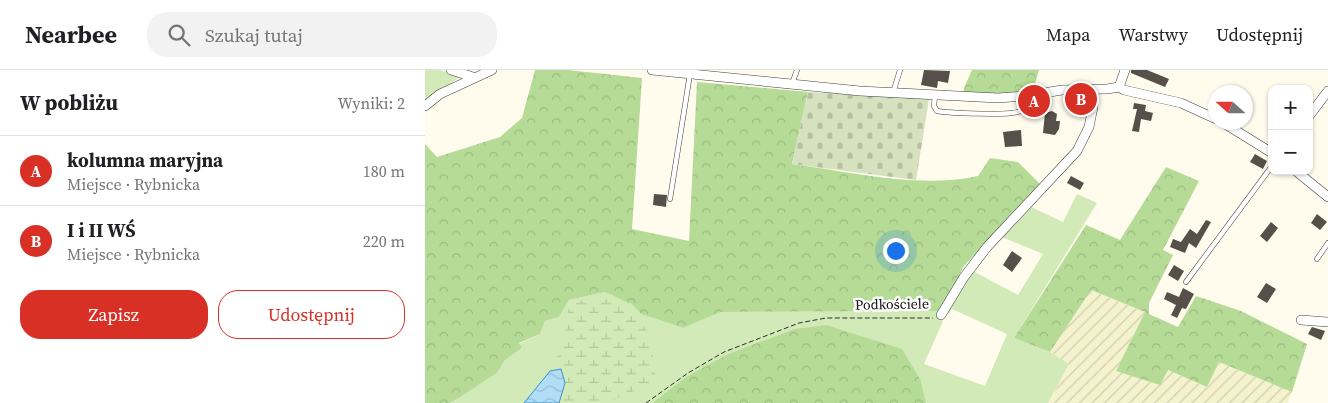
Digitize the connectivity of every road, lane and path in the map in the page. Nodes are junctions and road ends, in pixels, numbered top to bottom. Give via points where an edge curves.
1 (451, 70) edge
2 (492, 70) edge
3 (652, 70) edge
4 (797, 70) edge
5 (900, 70) edge
6 (1125, 70) edge
7 (690, 74) junction
8 (473, 77) junction
9 (792, 84) junction
10 (1119, 87) junction
11 (1091, 90) junction
12 (893, 92) junction
13 (1328, 92) edge
14 (935, 95) junction
15 (1025, 96) junction
16 (425, 106) edge
17 (1313, 111) edge
18 (1208, 116) edge
19 (1235, 130) edge
20 (1268, 151) edge
21 (1268, 171) edge
22 (1301, 175) edge
23 (1328, 197) edge
24 (670, 199) dead end
25 (1328, 243) edge
26 (1317, 259) dead end
27 (1186, 282) dead end
28 (941, 315) joint
29 (1301, 320) dead end
30 (1328, 322) edge
31 (646, 403) edge

1 - 8 street
2 - 8 street
3 - 7 street
4 - 9 lane
5 - 12 lane
6 - 10 street
7 - 9 street
7 - 24 lane
8 - 16 street via 440,94
9 - 12 street
10 - 11 street
10 - 18 street via 1181,104
11 - 15 street via 1041,92
11 - 28 street, Podkościele via 1091,118 1079,147 987,247
12 - 14 street
13 - 17 street
14 - 15 street
14 - 15 lane via 937,110 1005,113 1019,112
19 - 20 street
21 - 27 lane
22 - 23 street
25 - 26 lane
28 - 31 path, Podkościele via 921,320 826,318 799,323 724,352
29 - 30 street

